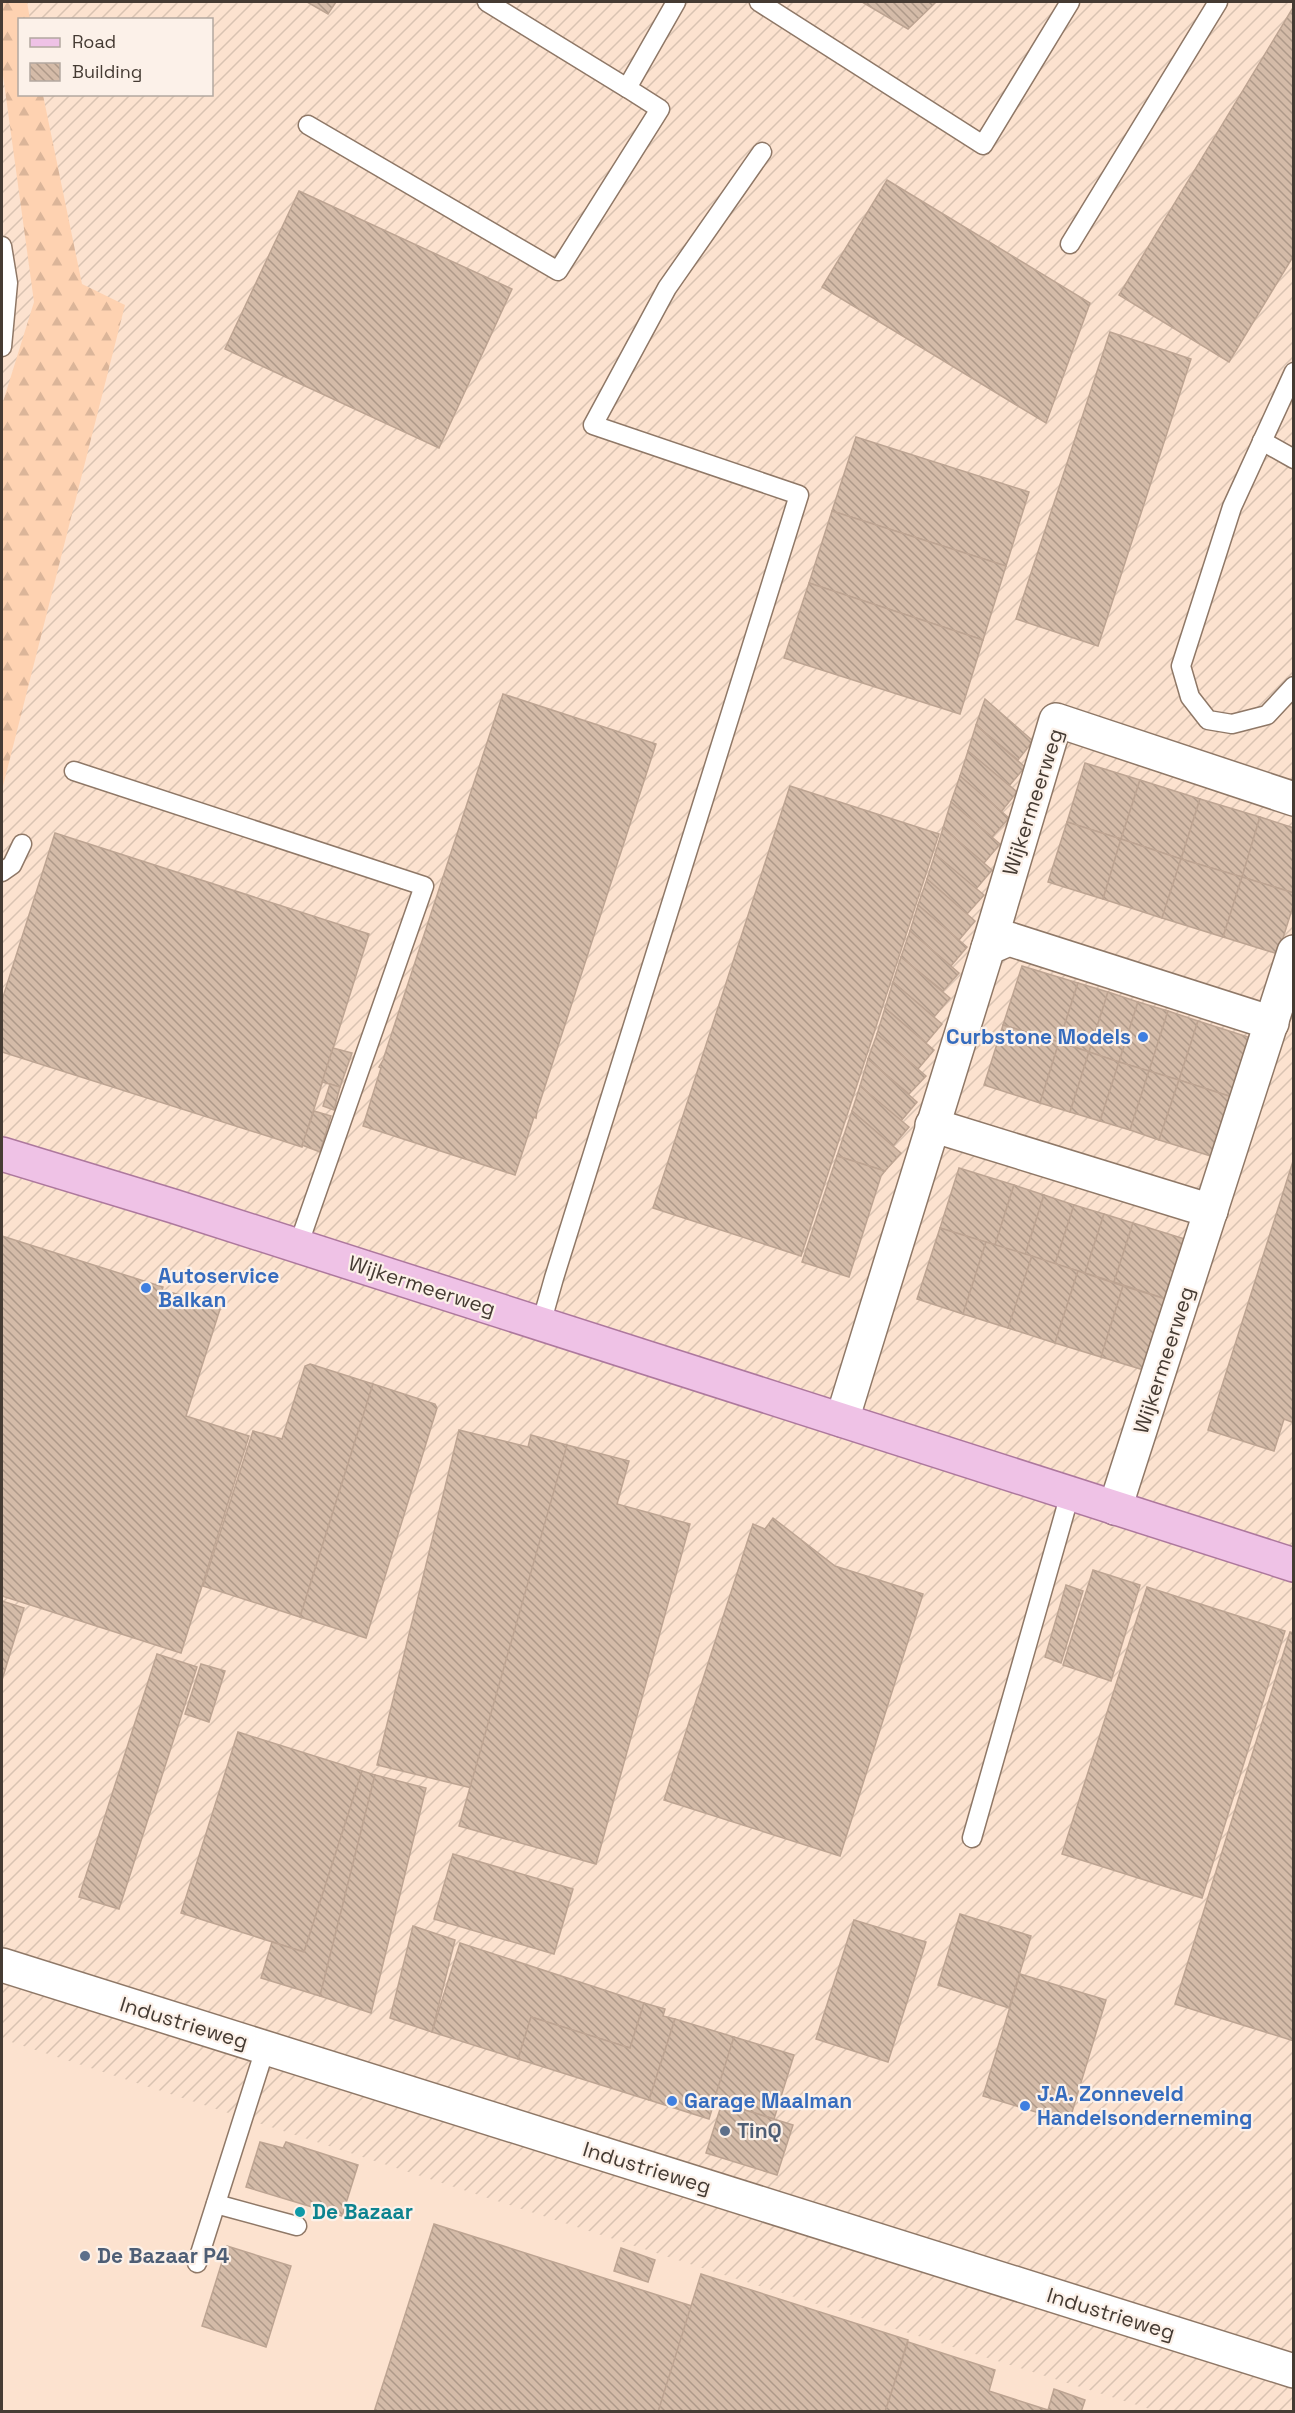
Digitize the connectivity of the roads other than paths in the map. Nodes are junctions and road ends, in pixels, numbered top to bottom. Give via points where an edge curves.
1 (487, 2) edge
2 (676, 2) edge
3 (759, 2) edge
4 (1070, 2) edge
5 (1218, 2) edge
6 (627, 88) junction
7 (308, 125) dead end
8 (762, 152) dead end
9 (1070, 244) dead end
10 (2, 246) edge
11 (2, 347) edge
12 (1293, 372) edge
13 (1262, 441) junction
14 (1293, 459) edge
15 (1293, 686) edge
16 (74, 771) dead end
17 (1293, 800) edge
18 (22, 844) dead end
19 (2, 872) edge
20 (988, 948) junction
21 (1293, 952) edge
22 (1272, 1023) junction
23 (932, 1125) junction
24 (2, 1154) edge
25 (1211, 1210) junction
26 (298, 1246) junction
27 (541, 1324) junction
28 (842, 1420) junction
29 (1070, 1494) junction
30 (1115, 1508) junction
31 (1293, 1565) edge
32 (972, 1838) dead end
33 (2, 1965) edge
34 (265, 2049) junction
35 (216, 2204) junction
36 (297, 2226) dead end
37 (197, 2263) dead end
38 (1293, 2371) edge

1 - 6 lane
2 - 6 lane
3 - 4 lane via 983,145
5 - 9 lane
6 - 7 lane via 660,109 558,271
8 - 27 lane via 667,288 593,424 799,495
10 - 11 lane via 8,283
12 - 13 lane
13 - 14 lane
13 - 15 lane via 1232,507 1180,666 1190,697 1208,720 1232,724 1267,715
16 - 26 lane via 424,886
17 - 20 street, Wijkermeerweg via 1056,720
18 - 19 lane via 12,865
20 - 22 street via 1009,939
20 - 23 street, Wijkermeerweg
21 - 22 street, Wijkermeerweg
22 - 25 street, Wijkermeerweg
23 - 25 street
23 - 28 street, Wijkermeerweg
24 - 26 main road, Wijkermeerweg
25 - 30 street, Wijkermeerweg
26 - 27 main road, Wijkermeerweg
27 - 28 main road, Wijkermeerweg
28 - 29 main road, Wijkermeerweg
29 - 30 main road, Wijkermeerweg
29 - 32 lane
30 - 31 main road, Wijkermeerweg
33 - 34 street, Industrieweg
34 - 35 lane
34 - 38 street, Industrieweg
35 - 36 lane
35 - 37 lane

